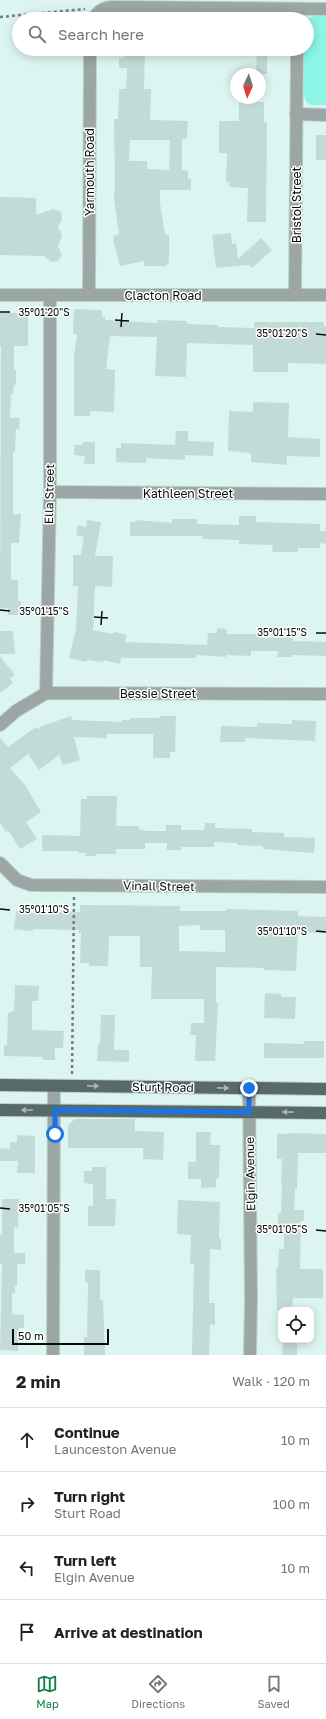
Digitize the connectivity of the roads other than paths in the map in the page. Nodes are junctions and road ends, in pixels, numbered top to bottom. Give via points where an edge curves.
1 (326, 9) edge
2 (99, 12) edge
3 (242, 12) edge
4 (309, 12) edge
5 (90, 56) edge
6 (296, 56) edge
7 (296, 114) junction
8 (326, 115) edge
9 (0, 295) edge
10 (50, 295) junction
11 (89, 295) junction
12 (295, 295) junction
13 (326, 295) edge
14 (50, 492) junction
15 (326, 494) edge
16 (46, 693) junction
17 (326, 694) edge
18 (0, 725) edge
19 (0, 863) edge
20 (326, 888) edge
21 (0, 1085) edge
22 (54, 1086) junction
23 (249, 1088) junction
24 (326, 1089) edge
25 (0, 1110) edge
26 (55, 1110) junction
27 (249, 1112) junction
28 (326, 1112) edge
29 (53, 1355) edge
30 (250, 1355) edge

1 - 4 street
2 - 3 street via 106,7
5 - 11 street, Yarmouth Road
6 - 7 street, Bristol Street
7 - 8 street
7 - 12 street, Bristol Street
9 - 10 street, Clacton Road
10 - 11 street, Clacton Road
10 - 14 street, Ella Street
11 - 12 street, Clacton Road
12 - 13 street, Clacton Road
14 - 15 street, Kathleen Street
14 - 16 street, Ella Street
16 - 17 street, Bessie Street
16 - 18 street
19 - 20 street, Vinall Street via 17,880 31,885
21 - 22 main road, Sturt Road
22 -> 23 main road, Sturt Road
22 - 26 street
23 - 24 main road, Sturt Road
23 - 27 street, Elgin Avenue
26 -> 25 main road, Sturt Road
26 - 27 main road, Sturt Road
26 - 29 street
28 -> 27 main road, Sturt Road
27 - 30 street, Elgin Avenue

